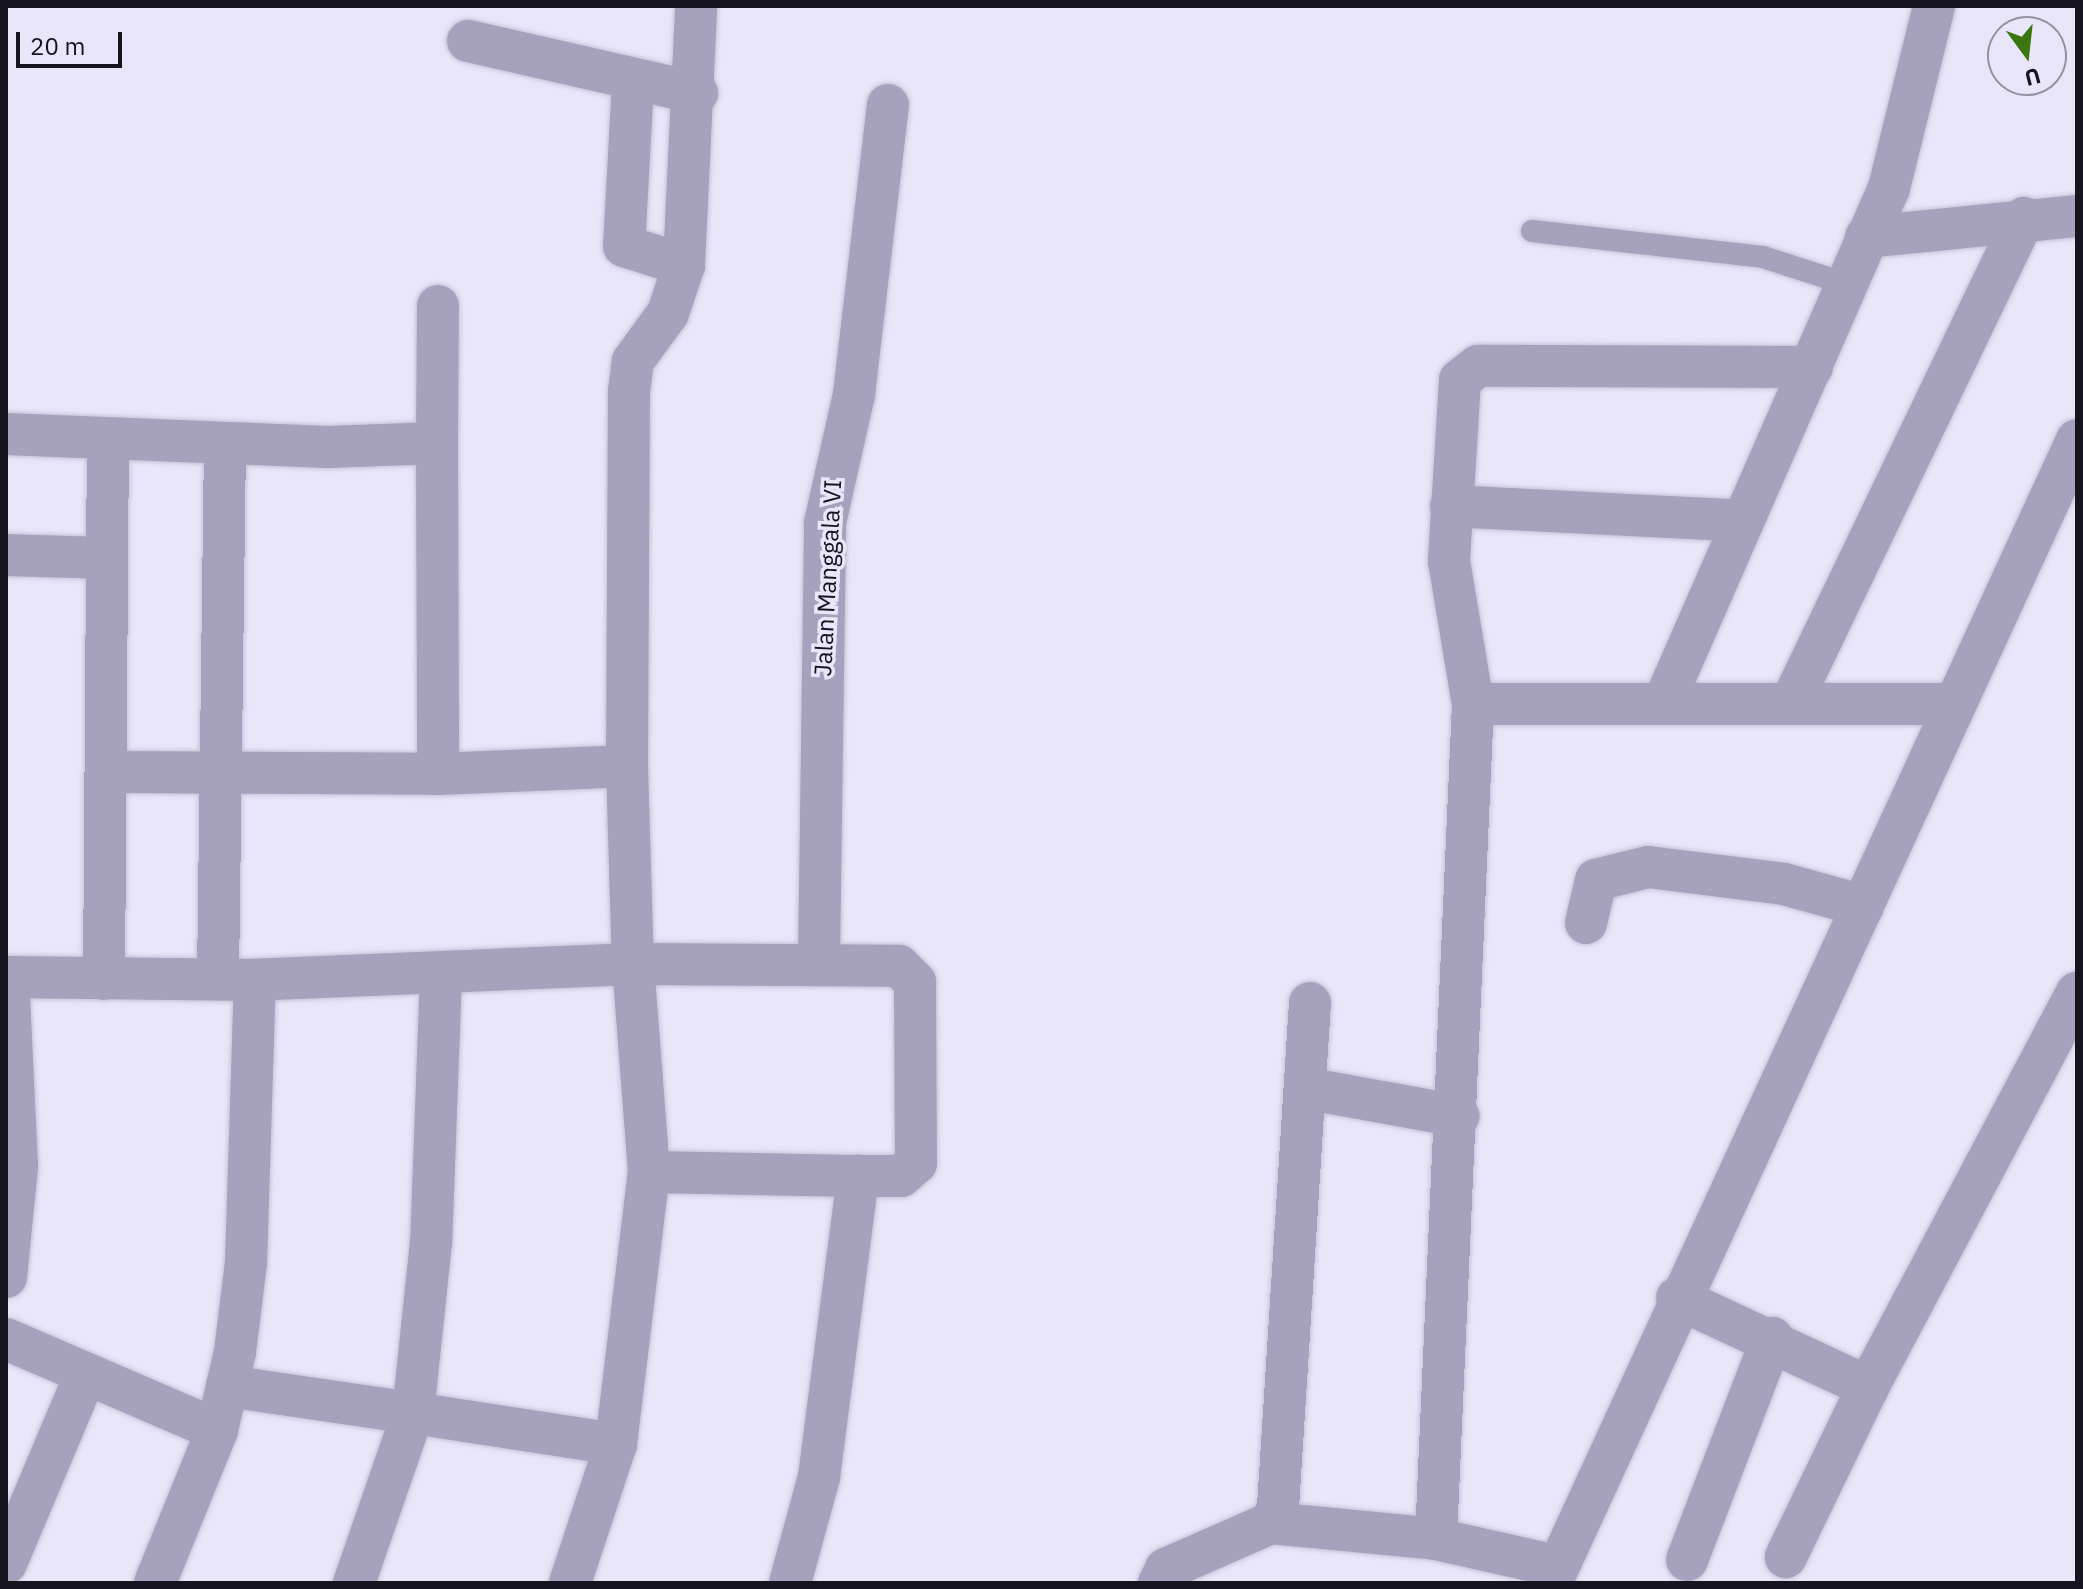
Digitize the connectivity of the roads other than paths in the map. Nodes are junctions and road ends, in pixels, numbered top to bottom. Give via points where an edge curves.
1 (696, 6) edge
2 (1934, 6) edge
3 (468, 41) dead end
4 (633, 82) junction
5 (697, 93) junction
6 (888, 105) dead end
7 (2075, 208) edge
8 (2024, 218) junction
9 (1532, 231) dead end
10 (1866, 237) junction
11 (684, 265) junction
12 (1849, 285) junction
13 (438, 306) dead end
14 (1812, 367) junction
15 (6, 434) edge
16 (108, 439) junction
17 (2077, 440) edge
18 (437, 443) junction
19 (225, 444) junction
20 (1451, 506) junction
21 (1743, 521) junction
22 (6, 555) edge
23 (107, 558) junction
24 (1792, 701) junction
25 (1664, 702) junction
26 (1473, 704) junction
27 (1952, 704) junction
28 (627, 766) junction
29 (106, 772) junction
30 (438, 774) junction
31 (222, 775) junction
32 (1863, 906) junction
33 (1586, 923) dead end
34 (819, 960) junction
35 (633, 964) junction
36 (441, 974) junction
37 (7, 977) edge
38 (104, 979) junction
39 (237, 979) junction
40 (2077, 993) edge
41 (1310, 1003) dead end
42 (1310, 1089) junction
43 (1459, 1116) junction
44 (649, 1172) junction
45 (858, 1176) junction
46 (6, 1277) edge
47 (1677, 1298) junction
48 (1772, 1338) junction
49 (6, 1339) edge
50 (85, 1376) junction
51 (227, 1386) junction
52 (1868, 1387) junction
53 (413, 1413) junction
54 (217, 1430) junction
55 (616, 1444) junction
56 (1271, 1523) junction
57 (1436, 1539) junction
58 (1786, 1557) dead end
59 (1687, 1560) dead end
60 (6, 1563) edge
61 (1554, 1574) edge
62 (155, 1583) edge
63 (354, 1583) edge
64 (570, 1583) edge
65 (790, 1583) edge
66 (1159, 1583) edge

1 - 5 street
2 - 10 street via 1898,160
3 - 4 street
4 - 5 street
4 - 11 street via 624,246
5 - 11 street
6 - 34 street, Jalan Manggala VI via 854,394 825,523
7 - 8 street
8 - 10 street
8 - 24 street
9 - 12 lane via 1763,257
10 - 12 street
11 - 28 street via 668,313 633,361 629,392
12 - 14 street
13 - 18 street
14 - 20 street via 1478,366 1460,380
14 - 21 street
15 - 16 street
16 - 19 street
16 - 23 street
17 - 27 street
18 - 19 street
18 - 30 street
19 - 31 street
20 - 21 street
20 - 26 street via 1452,605
21 - 25 street
22 - 23 street
23 - 29 street
24 - 25 street
24 - 27 street
25 - 26 street
26 - 43 street
27 - 32 street
28 - 30 street
28 - 35 street
29 - 31 street
29 - 38 street
30 - 31 street
31 - 39 street
32 - 33 street via 1784,884 1648,867 1596,880
32 - 47 street
34 - 35 street
34 - 45 street via 899,966 915,982 916,1163 901,1176
35 - 36 street
35 - 44 street
36 - 39 street
36 - 53 street via 431,1242
37 - 38 street
37 - 46 street via 17,1166
38 - 39 street
39 - 51 street via 246,1263
40 - 52 street
41 - 42 street
42 - 43 street
42 - 56 street via 1282,1470
43 - 57 street
44 - 45 street
44 - 55 street
45 - 65 street via 819,1477
47 - 48 street
47 - 61 street
48 - 52 street
48 - 59 street
49 - 50 street
50 - 54 street
50 - 60 street
51 - 53 street
51 - 54 street
52 - 58 street
53 - 55 street
53 - 63 street
54 - 62 street
55 - 64 street
56 - 57 street
56 - 66 street via 1166,1569
57 - 61 street

